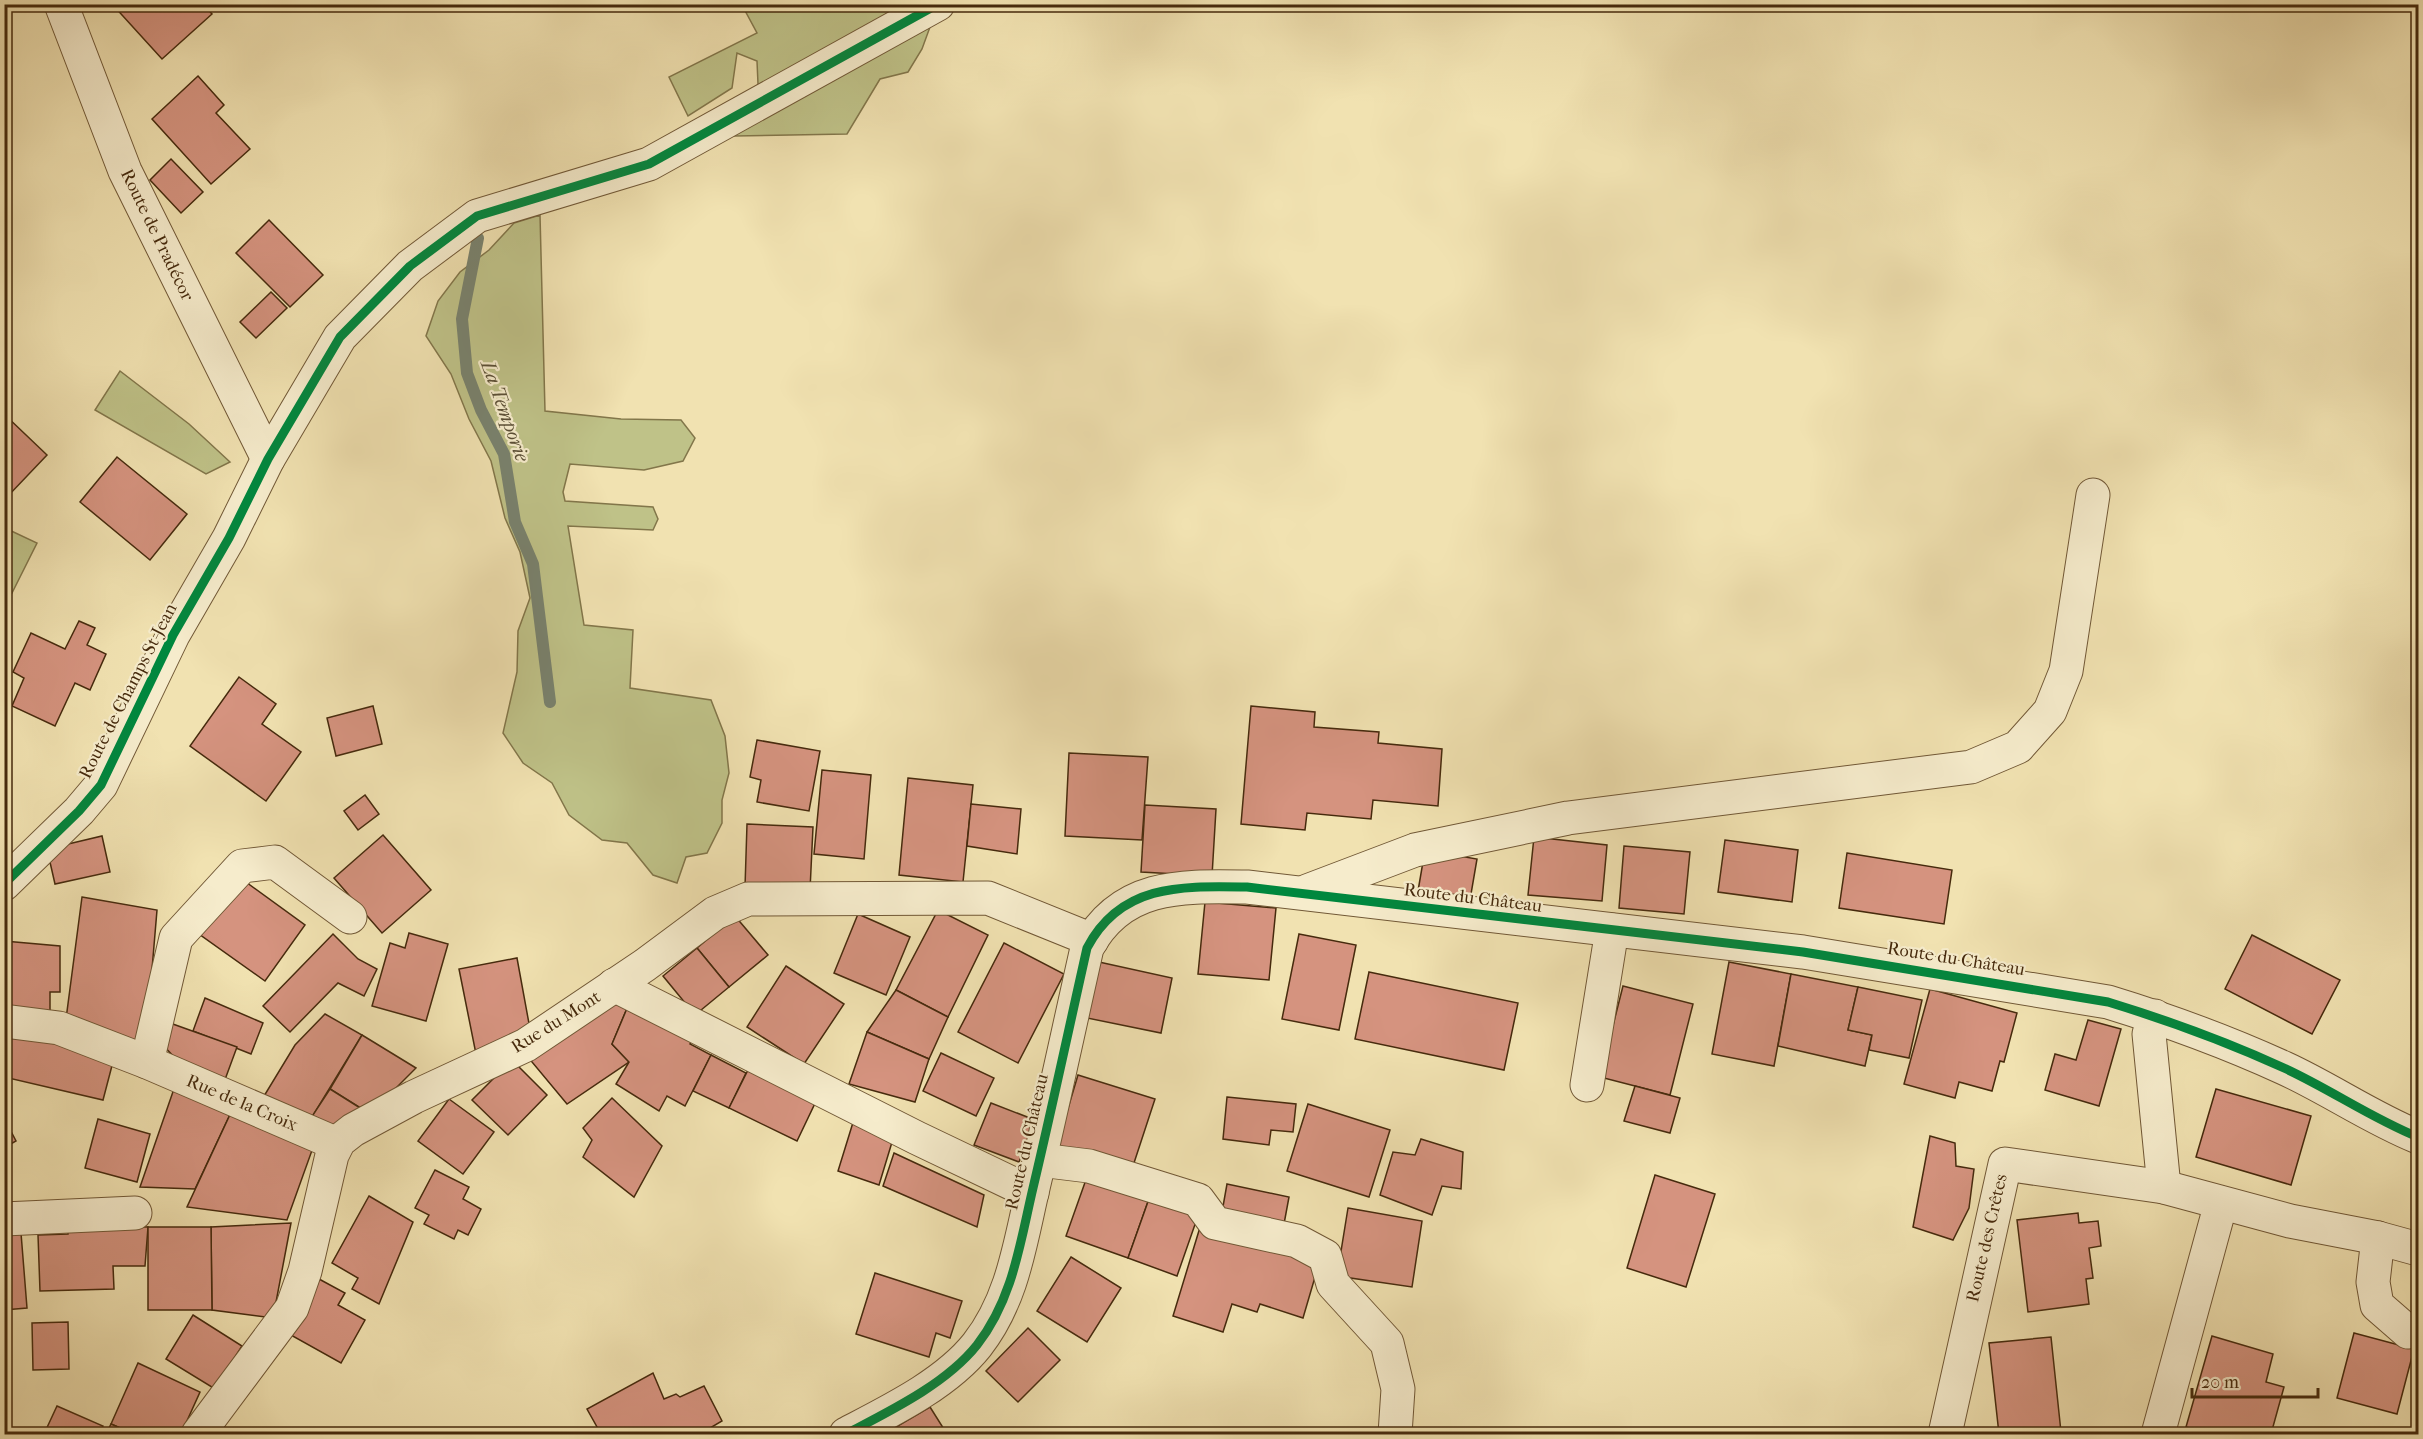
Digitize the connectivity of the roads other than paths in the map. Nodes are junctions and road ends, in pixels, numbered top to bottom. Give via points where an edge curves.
1 (61, 4) edge
2 (938, 4) edge
3 (268, 459) junction
4 (2093, 495) dead end
5 (4, 884) edge
6 (1303, 893) junction
7 (350, 917) dead end
8 (1612, 930) junction
9 (1092, 940) junction
10 (614, 985) junction
11 (2155, 1016) junction
12 (4, 1021) edge
13 (147, 1062) junction
14 (1587, 1085) dead end
15 (2418, 1137) edge
16 (337, 1144) junction
17 (1040, 1160) junction
18 (2164, 1187) junction
19 (1032, 1193) junction
20 (2221, 1203) junction
21 (135, 1213) dead end
22 (4, 1219) edge
23 (2378, 1238) junction
24 (2418, 1250) edge
25 (2408, 1332) dead end
26 (198, 1434) edge
27 (846, 1434) edge
28 (1395, 1434) edge
29 (1945, 1434) edge
30 (2158, 1434) edge

1 - 3 street, Route de Pradécor via 125,171
2 - 3 street, Route de Champs St-Jean via 649,164 477,216 410,266 340,338
3 - 5 street, Route de Champs St-Jean via 174,635 101,785 80,811
4 - 6 street via 2066,671 2050,711 2018,747 1971,767 1568,818 1415,850
6 - 8 street, Route du Château
6 - 9 street, Route du Château via 1201,886 1159,891 1112,915
7 - 13 street via 275,862 242,866 176,938
8 - 11 street, Route du Château via 1803,952 2019,986 2108,1002
8 - 14 street
9 - 10 street, Rue du Mont via 988,898 748,899 715,914
9 - 17 street, Route du Château
10 - 16 street, Rue du Mont via 526,1045 414,1097 353,1130
10 - 19 street
11 - 15 street, Route du Château via 2285,1068 2383,1123
11 - 18 street via 2149,1034
12 - 13 street, Rue de la Croix via 59,1028
13 - 16 street, Rue de la Croix
16 - 26 street via 292,1308
17 - 19 street, Route du Château
17 - 28 street via 1089,1166 1198,1200 1215,1222 1297,1241 1325,1256 1333,1284 1387,1344 1398,1389
18 - 20 street, Route des Crêtes
18 - 29 street, Route des Crêtes via 2005,1164
19 - 27 street, Route du Château via 1004,1300 977,1345 928,1386
20 - 23 street, Route des Crêtes
20 - 30 street
21 - 22 street
23 - 24 street, Route des Crêtes
23 - 25 street via 2373,1282 2377,1305

